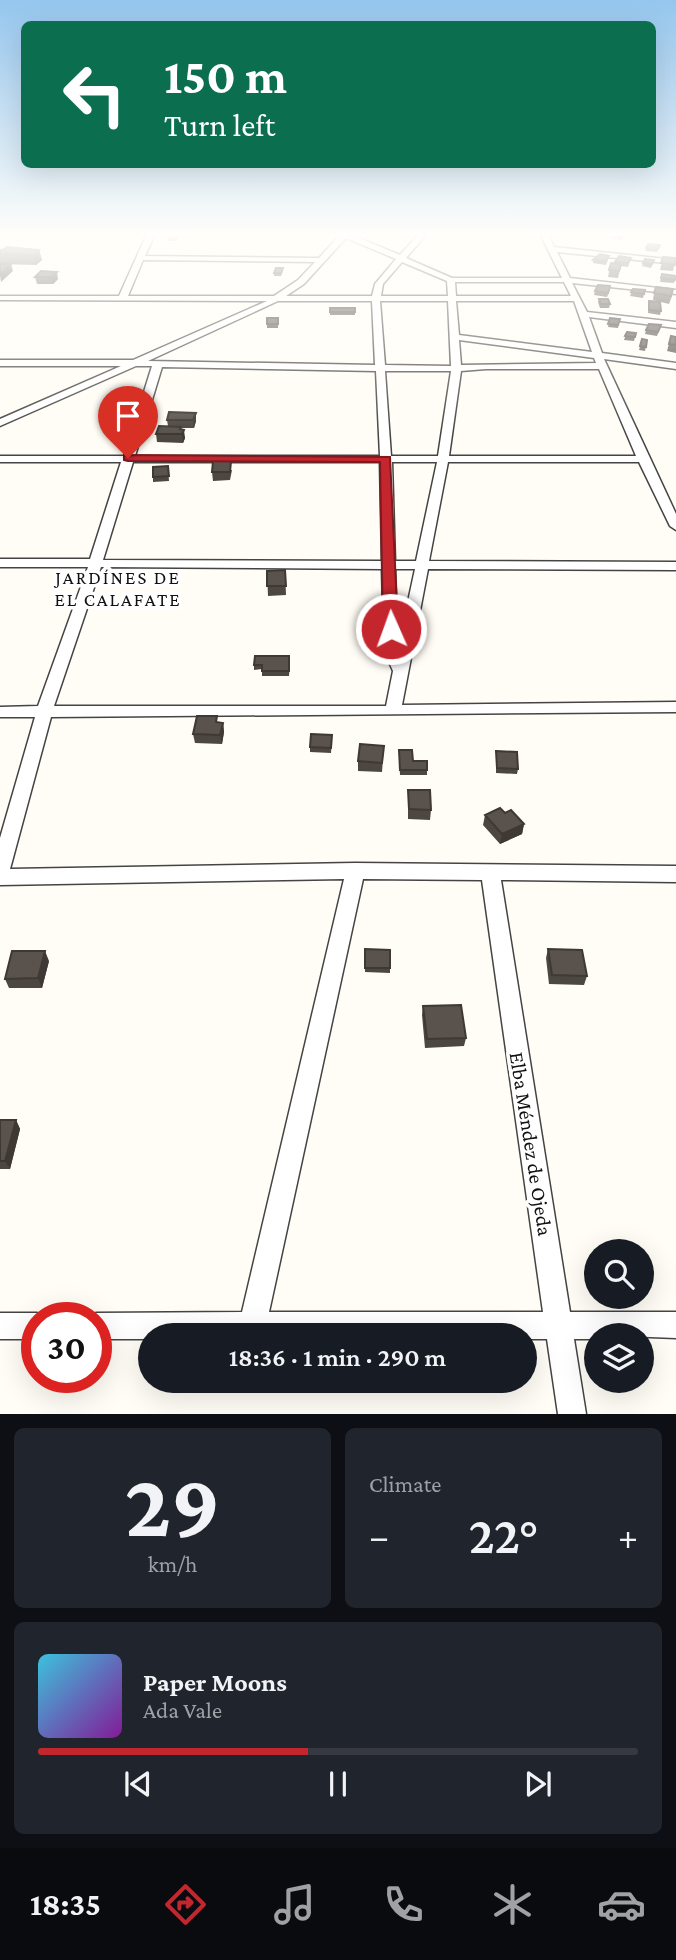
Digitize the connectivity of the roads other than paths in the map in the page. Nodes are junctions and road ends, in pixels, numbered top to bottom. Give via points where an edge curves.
1 (270, 302) edge
2 (376, 302) edge
3 (454, 302) edge
4 (578, 302) edge
5 (584, 314) junction
6 (676, 325) edge
7 (456, 337) junction
8 (600, 361) junction
9 (0, 363) edge
10 (135, 363) junction
11 (158, 364) junction
12 (676, 366) edge
13 (381, 367) junction
14 (456, 369) junction
15 (0, 423) edge
16 (0, 458) edge
17 (128, 458) junction
18 (386, 459) junction
19 (443, 459) junction
20 (643, 459) junction
21 (676, 526) edge
22 (0, 563) edge
23 (94, 563) junction
24 (389, 564) junction
25 (421, 564) junction
26 (676, 566) edge
27 (400, 669) junction
28 (676, 707) edge
29 (393, 711) junction
30 (0, 712) edge
31 (44, 712) junction
32 (0, 871) edge
33 (355, 871) junction
34 (491, 874) junction
35 (676, 874) edge
36 (0, 877) edge
37 (253, 1323) edge
38 (676, 1325) edge
39 (0, 1326) edge
40 (21, 1326) edge
41 (112, 1326) edge
42 (537, 1326) edge
43 (559, 1326) junction
44 (138, 1327) edge
45 (572, 1414) edge

1 - 10 street
2 - 13 street
3 - 7 street
4 - 5 street
5 - 6 street
5 - 8 street
7 - 8 street
7 - 14 street
8 - 12 street
8 - 14 street
8 - 20 street
9 - 10 street
10 - 11 street
10 - 15 street
11 - 13 street
11 - 17 street
13 - 14 street
13 - 18 street
14 - 19 street
16 - 17 street
17 - 18 street
17 - 23 street
18 - 19 street
18 - 24 street
19 - 20 street
19 - 25 street
20 - 21 street
22 - 23 street
23 - 24 street
23 - 31 street
24 - 25 street
24 - 27 street via 391,651
25 - 26 street
25 - 27 street
27 - 29 street
28 - 29 street
29 - 31 street
30 - 31 street
31 - 32 street
33 - 34 street
33 - 36 street
33 - 37 street
34 - 35 street
34 - 43 street, Elba Méndez de Ojeda
38 - 43 street
39 - 40 street
41 - 44 street
42 - 43 street
43 - 45 street, Elba Méndez de Ojeda

